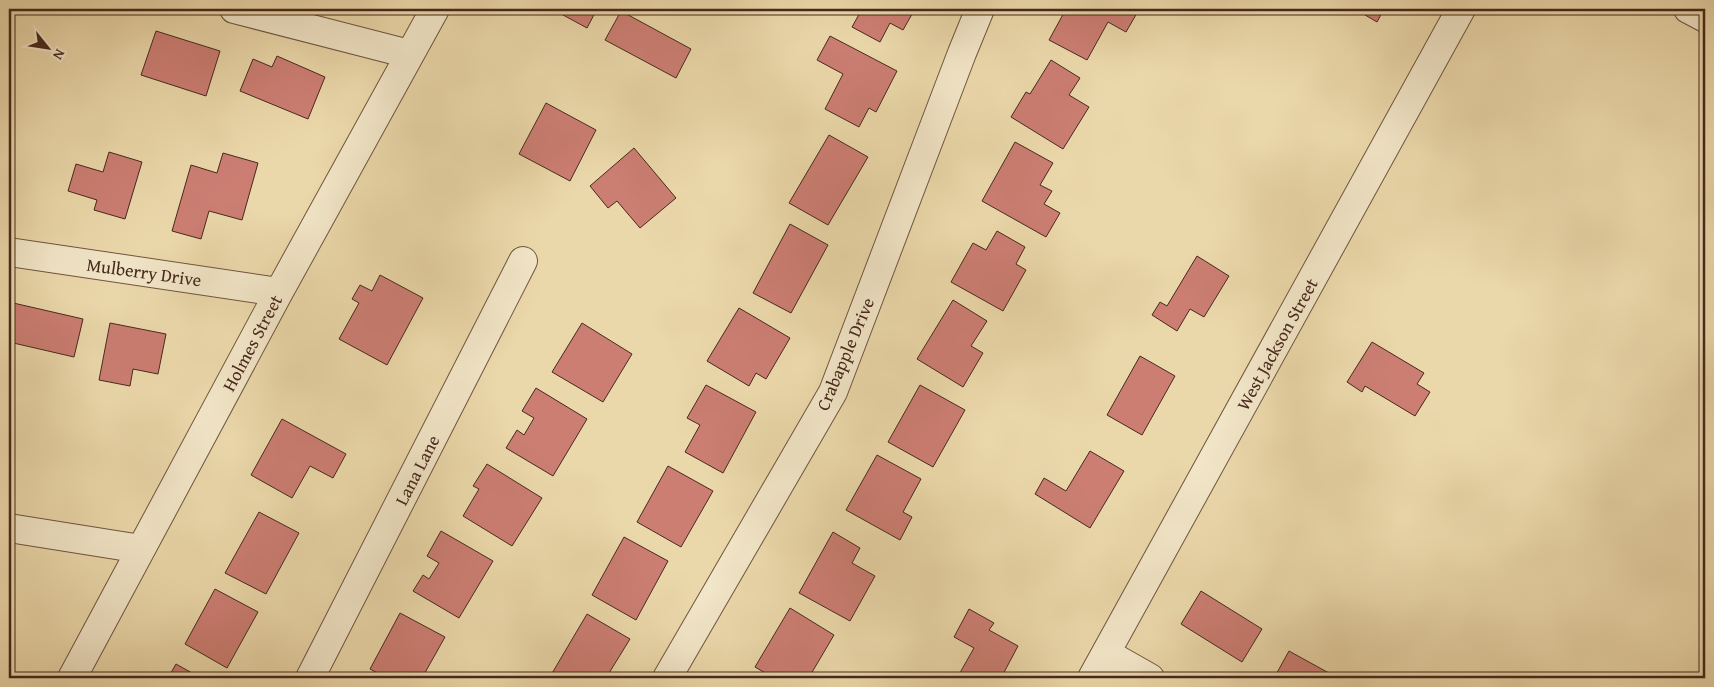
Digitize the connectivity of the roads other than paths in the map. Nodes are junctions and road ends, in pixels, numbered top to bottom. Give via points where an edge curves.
1 (234, 9) edge
2 (435, 9) edge
3 (980, 9) edge
4 (1461, 9) edge
5 (1688, 9) edge
6 (1705, 18) edge
7 (410, 54) junction
8 (9, 252) edge
9 (523, 261) dead end
10 (279, 292) junction
11 (9, 528) edge
12 (141, 549) junction
13 (1106, 653) junction
14 (72, 678) edge
15 (310, 678) edge
16 (667, 678) edge
17 (1092, 678) edge
18 (1150, 678) edge

1 - 7 street
2 - 7 street, Holmes Street
3 - 16 street, Crabapple Drive via 833,392
4 - 13 street, West Jackson Street
5 - 6 street
7 - 10 street, Holmes Street
8 - 10 street, Mulberry Drive
9 - 15 street, Lana Lane
10 - 12 street, Holmes Street
11 - 12 street
12 - 14 street, Holmes Street
13 - 17 street, West Jackson Street
13 - 18 street

